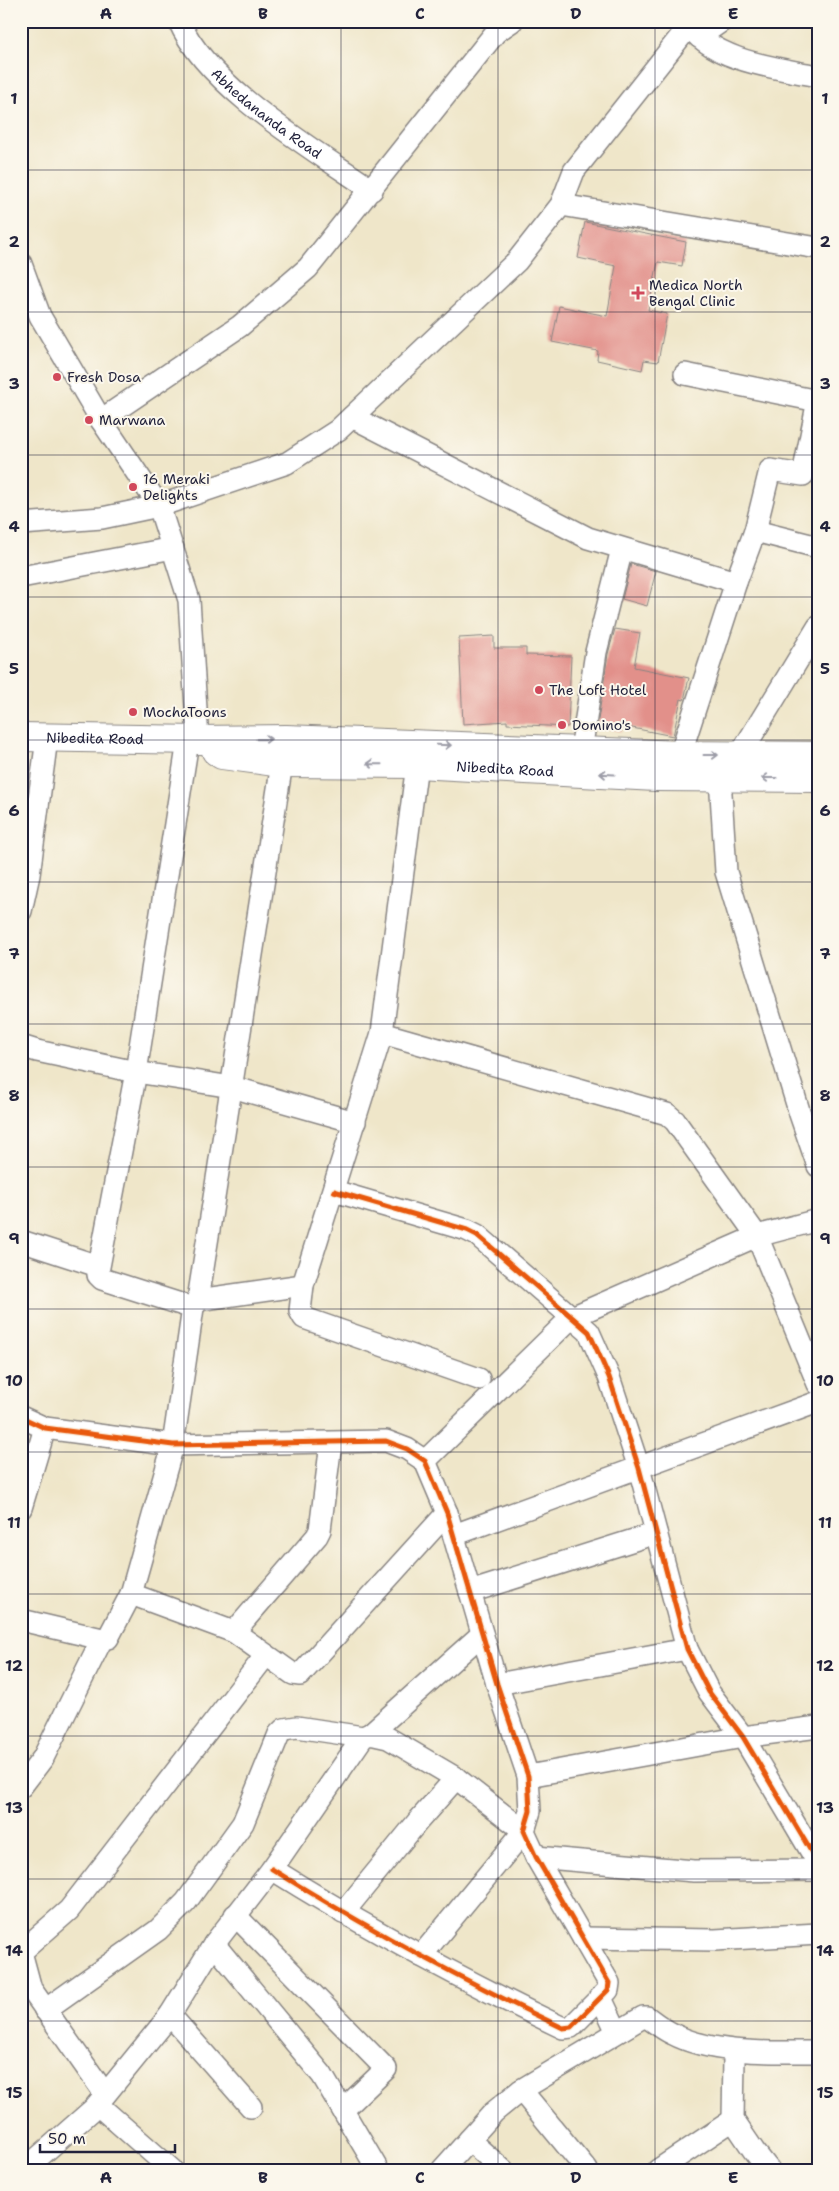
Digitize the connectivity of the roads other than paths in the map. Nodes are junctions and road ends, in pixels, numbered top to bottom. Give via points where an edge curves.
1 (179, 21) edge
2 (512, 21) edge
3 (722, 21) edge
4 (691, 28) edge
5 (818, 76) edge
6 (372, 190) junction
7 (561, 205) junction
8 (818, 248) edge
9 (21, 264) edge
10 (685, 374) dead end
11 (818, 401) edge
12 (352, 417) junction
13 (101, 420) junction
14 (159, 506) junction
15 (21, 524) edge
16 (755, 531) junction
17 (818, 547) edge
18 (173, 548) junction
19 (622, 549) junction
20 (21, 577) edge
21 (736, 582) junction
22 (818, 627) edge
23 (34, 738) edge
24 (192, 740) junction
25 (581, 751) junction
26 (680, 755) junction
27 (740, 755) junction
28 (818, 756) edge
29 (282, 763) junction
30 (417, 764) junction
31 (720, 778) junction
32 (818, 778) edge
33 (21, 911) edge
34 (382, 1033) junction
35 (21, 1046) edge
36 (136, 1072) junction
37 (232, 1086) junction
38 (355, 1122) junction
39 (818, 1166) edge
40 (334, 1191) junction
41 (818, 1220) edge
42 (757, 1236) junction
43 (21, 1242) edge
44 (98, 1266) junction
45 (304, 1285) junction
46 (196, 1304) junction
47 (572, 1317) junction
48 (479, 1379) dead end
49 (818, 1384) edge
50 (818, 1402) edge
51 (21, 1417) edge
52 (45, 1428) junction
53 (331, 1444) junction
54 (173, 1445) junction
55 (425, 1461) junction
56 (639, 1468) junction
57 (21, 1508) edge
58 (447, 1513) junction
59 (656, 1533) junction
60 (454, 1535) junction
61 (470, 1592) junction
62 (131, 1594) junction
63 (21, 1620) edge
64 (234, 1632) junction
65 (482, 1634) junction
66 (102, 1639) junction
67 (687, 1649) junction
68 (266, 1655) junction
69 (497, 1684) junction
70 (818, 1727) edge
71 (366, 1736) junction
72 (743, 1737) junction
73 (528, 1776) junction
74 (456, 1778) junction
75 (21, 1787) edge
76 (524, 1831) junction
77 (536, 1857) junction
78 (818, 1862) edge
79 (272, 1869) junction
80 (818, 1870) edge
81 (343, 1913) junction
82 (235, 1915) junction
83 (818, 1934) edge
84 (583, 1938) junction
85 (214, 1944) junction
86 (421, 1956) junction
87 (602, 1998) junction
88 (45, 2010) junction
89 (170, 2015) junction
90 (617, 2032) junction
91 (738, 2051) junction
92 (818, 2052) edge
93 (521, 2090) junction
94 (100, 2100) junction
95 (251, 2107) dead end
96 (343, 2110) junction
97 (733, 2120) junction
98 (469, 2140) junction
99 (665, 2168) edge
100 (24, 2170) edge
101 (172, 2170) edge
102 (378, 2170) edge
103 (442, 2170) edge
104 (503, 2170) edge
105 (587, 2170) edge
106 (769, 2170) edge

1 - 6 street, Abhedananda Road via 196,53 264,115
2 - 6 street via 496,32
3 - 4 street
4 - 5 street via 727,54
4 - 7 street via 574,171
6 - 13 street via 308,268 240,326
7 - 8 street
7 - 12 street via 517,261
9 - 13 street via 40,316
10 - 11 street
11 - 16 street via 802,475 770,470
12 - 14 street via 338,430 287,463
12 - 19 street via 579,535
13 - 14 street
14 - 15 street via 102,518
14 - 18 street
16 - 17 street
16 - 21 street
18 - 20 street
18 - 24 street via 189,600
19 - 21 street
19 - 25 street via 596,652
21 - 26 street
22 - 27 street
23 - 24 street, Nibedita Road
23 - 33 street via 30,866
24 -> 25 street, Nibedita Road via 286,739
24 - 29 street, Nibedita Road via 222,755
24 - 36 street via 186,754
25 - 26 street, Nibedita Road
26 -> 27 street, Nibedita Road
27 - 28 street, Nibedita Road
30 -> 29 street, Nibedita Road
29 - 37 street
31 -> 30 street, Nibedita Road
30 - 34 street
32 -> 31 street, Nibedita Road
31 - 39 street via 726,872
34 - 38 street
34 - 42 street via 668,1114
35 - 36 street
36 - 37 street
36 - 44 street
37 - 38 street
37 - 46 street
38 - 40 street
40 - 45 street
40 - 47 street via 467,1230
41 - 42 street
42 - 47 street
42 - 49 street
43 - 44 street
44 - 46 street via 98,1275 102,1279
45 - 46 street
45 - 48 street via 300,1311 304,1318
46 - 54 street
47 - 55 street
47 - 56 street via 589,1332 609,1377
50 - 56 street
51 - 52 street
52 - 54 street
52 - 57 street
53 - 54 street
53 - 55 street via 386,1441 408,1449
53 - 64 street via 317,1536
54 - 62 street
55 - 58 street
56 - 59 street
56 - 60 street
58 - 60 street
58 - 68 street via 302,1674 293,1674
59 - 61 street
59 - 67 street
60 - 61 street
61 - 65 street
62 - 64 street
62 - 66 street via 110,1635
63 - 66 street
64 - 68 street
65 - 69 street
65 - 71 street
66 - 75 street via 43,1758
67 - 69 street
67 - 72 street via 709,1692
68 - 88 street via 69,1910 21,1952 31,1989
69 - 73 street
70 - 72 street
71 - 74 street via 388,1738
71 - 79 street
71 - 88 street via 297,1726 284,1729 279,1734 243,1823 186,1902 158,1930
72 - 73 street
72 - 78 street
73 - 76 street via 530,1811
74 - 76 street
74 - 81 street
76 - 77 street
76 - 86 street
77 - 80 street via 694,1871
77 - 84 street
79 - 81 street
79 - 82 street
81 - 86 street
82 - 85 street
82 - 96 street via 386,2069
83 - 84 street via 715,1940
84 - 87 street via 609,1982
85 - 89 street
85 - 96 street via 322,2075
86 - 87 street via 471,1984 564,2028 571,2027
87 - 90 street
88 - 94 street
89 - 94 street
89 - 95 street
90 - 91 street via 646,2017 684,2039
90 - 93 street
91 - 92 street
91 - 97 street via 734,2058
93 - 98 street via 494,2112
93 - 105 street
94 - 100 street
94 - 101 street via 100,2106
96 - 102 street
97 - 99 street
97 - 106 street
98 - 103 street
98 - 104 street

